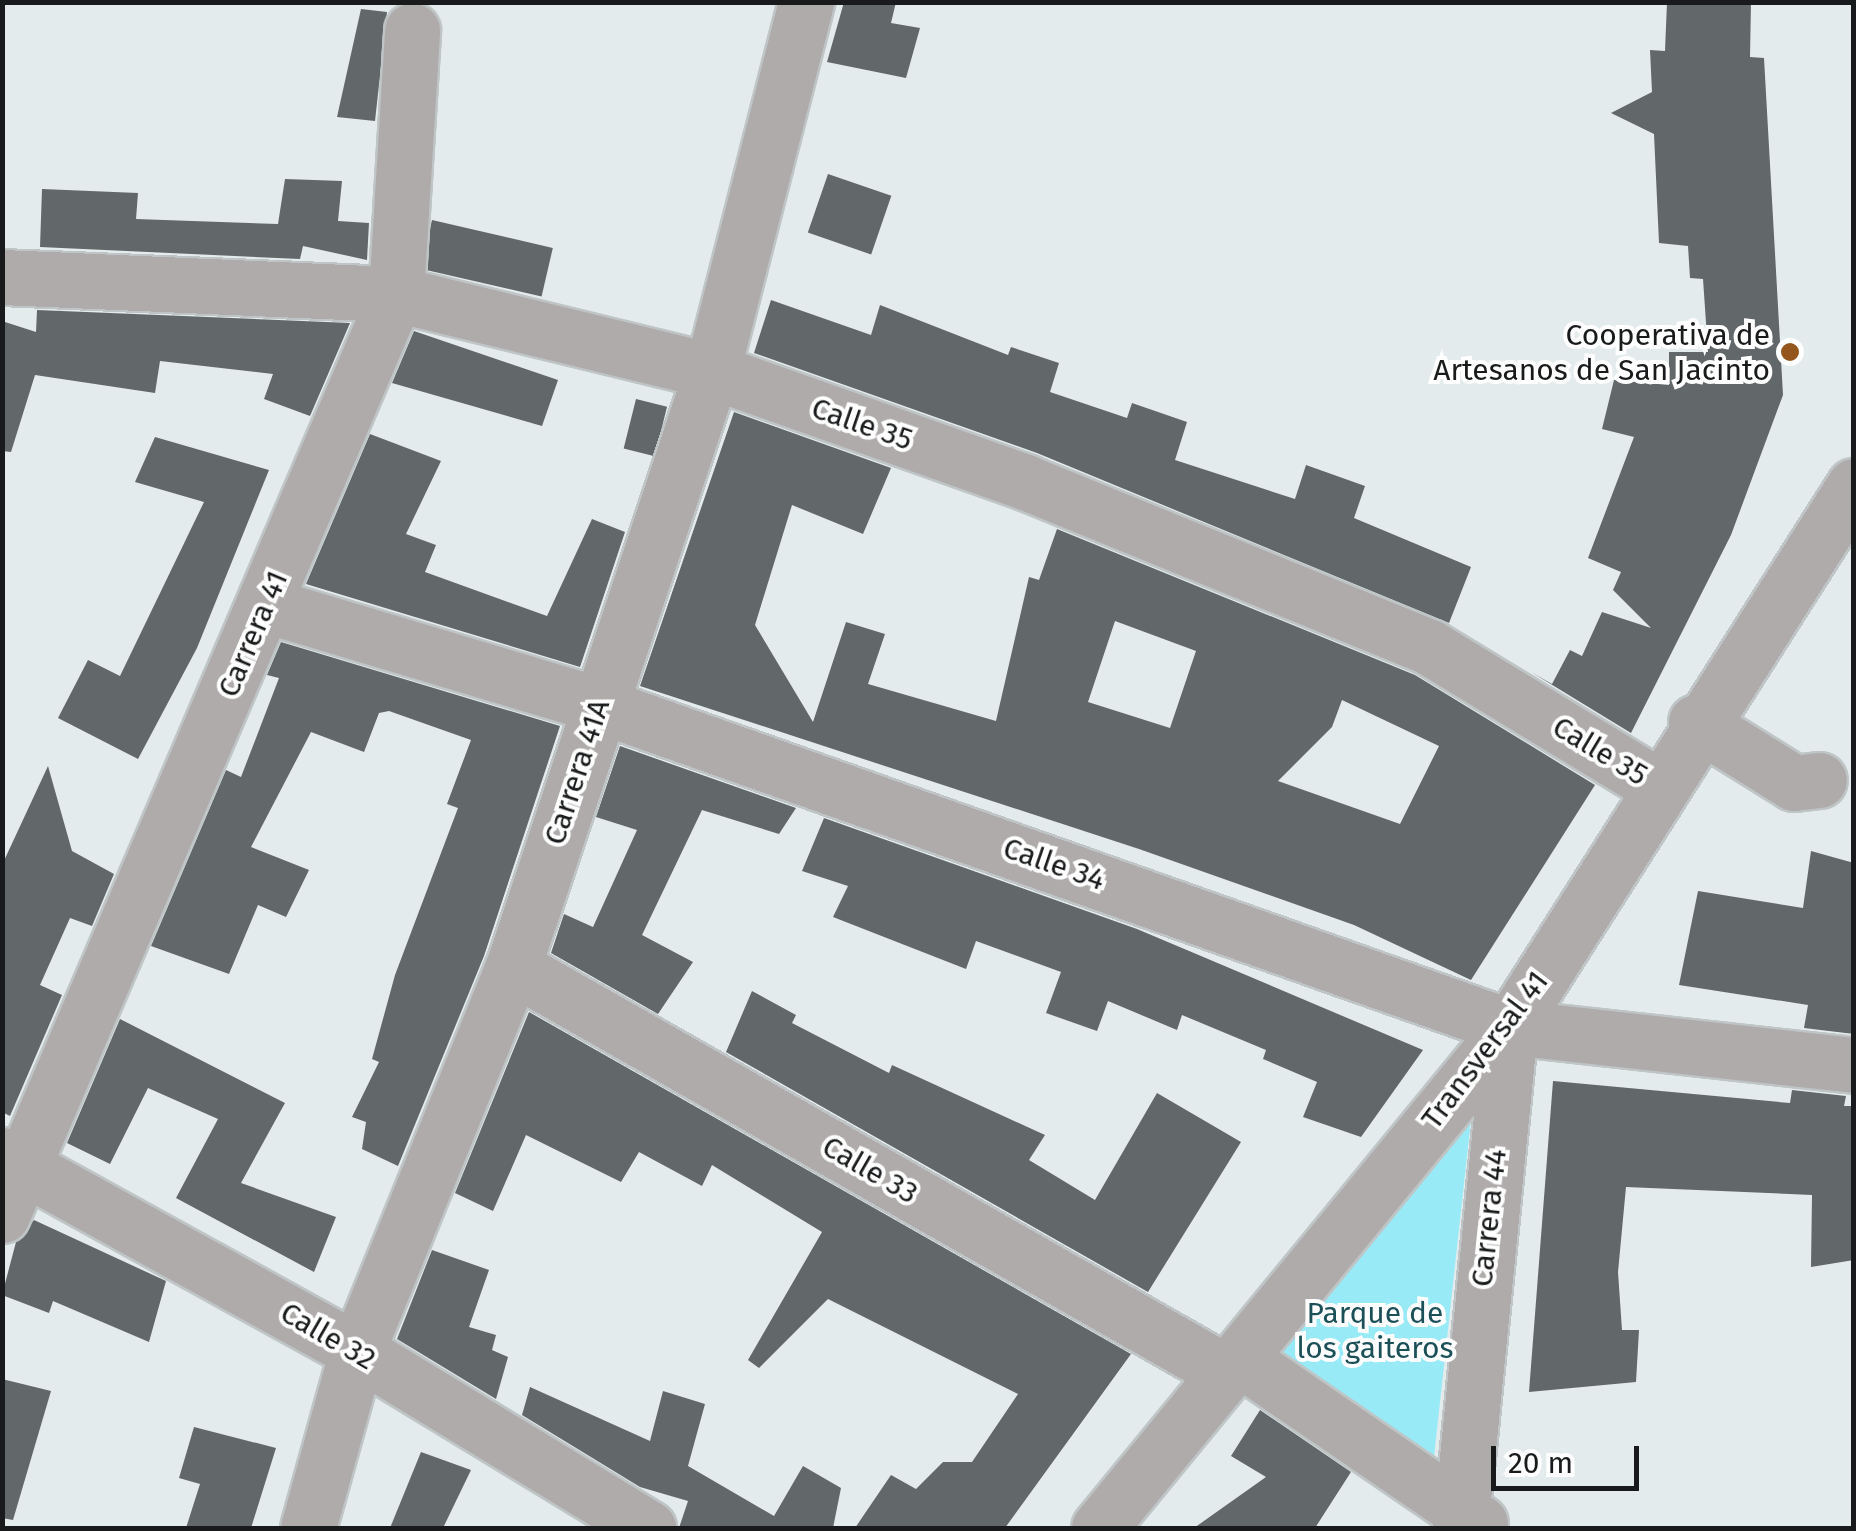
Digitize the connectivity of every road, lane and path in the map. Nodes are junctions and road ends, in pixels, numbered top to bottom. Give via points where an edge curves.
1 (806, 2) edge
2 (412, 30) dead end
3 (2, 277) edge
4 (396, 294) junction
5 (712, 371) junction
6 (1854, 486) edge
7 (266, 605) junction
8 (599, 705) junction
9 (1696, 722) junction
10 (1819, 780) dead end
11 (1658, 786) junction
12 (513, 967) junction
13 (1510, 1027) junction
14 (1854, 1064) edge
15 (8, 1178) edge
16 (357, 1352) junction
17 (1233, 1365) junction
18 (1468, 1520) edge
19 (308, 1528) edge
20 (648, 1528) edge
21 (1099, 1528) edge

1 - 5 street, Carrera 41A
2 - 4 street, Carrera 41
3 - 4 street, Calle 35
4 - 5 street, Calle 35
4 - 7 street, Carrera 41
5 - 8 street, Carrera 41A
5 - 11 street, Calle 35 via 1025,482 1429,647
6 - 9 street, Transversal 41
7 - 8 street, Calle 34
7 - 15 street, Carrera 41
8 - 12 street, Carrera 41A
8 - 13 street, Calle 34
9 - 10 street via 1794,783
9 - 11 street, Transversal 41
11 - 13 street, Transversal 41
12 - 16 street, Carrera 41A
12 - 17 street, Calle 33
13 - 14 street, Calle 34
13 - 17 street, Transversal 41
13 - 18 street, Carrera 44
15 - 16 street, Calle 32
16 - 19 street, Carrera 41A
16 - 20 street, Calle 32
17 - 18 street, Calle 33
17 - 21 street, Transversal 41

